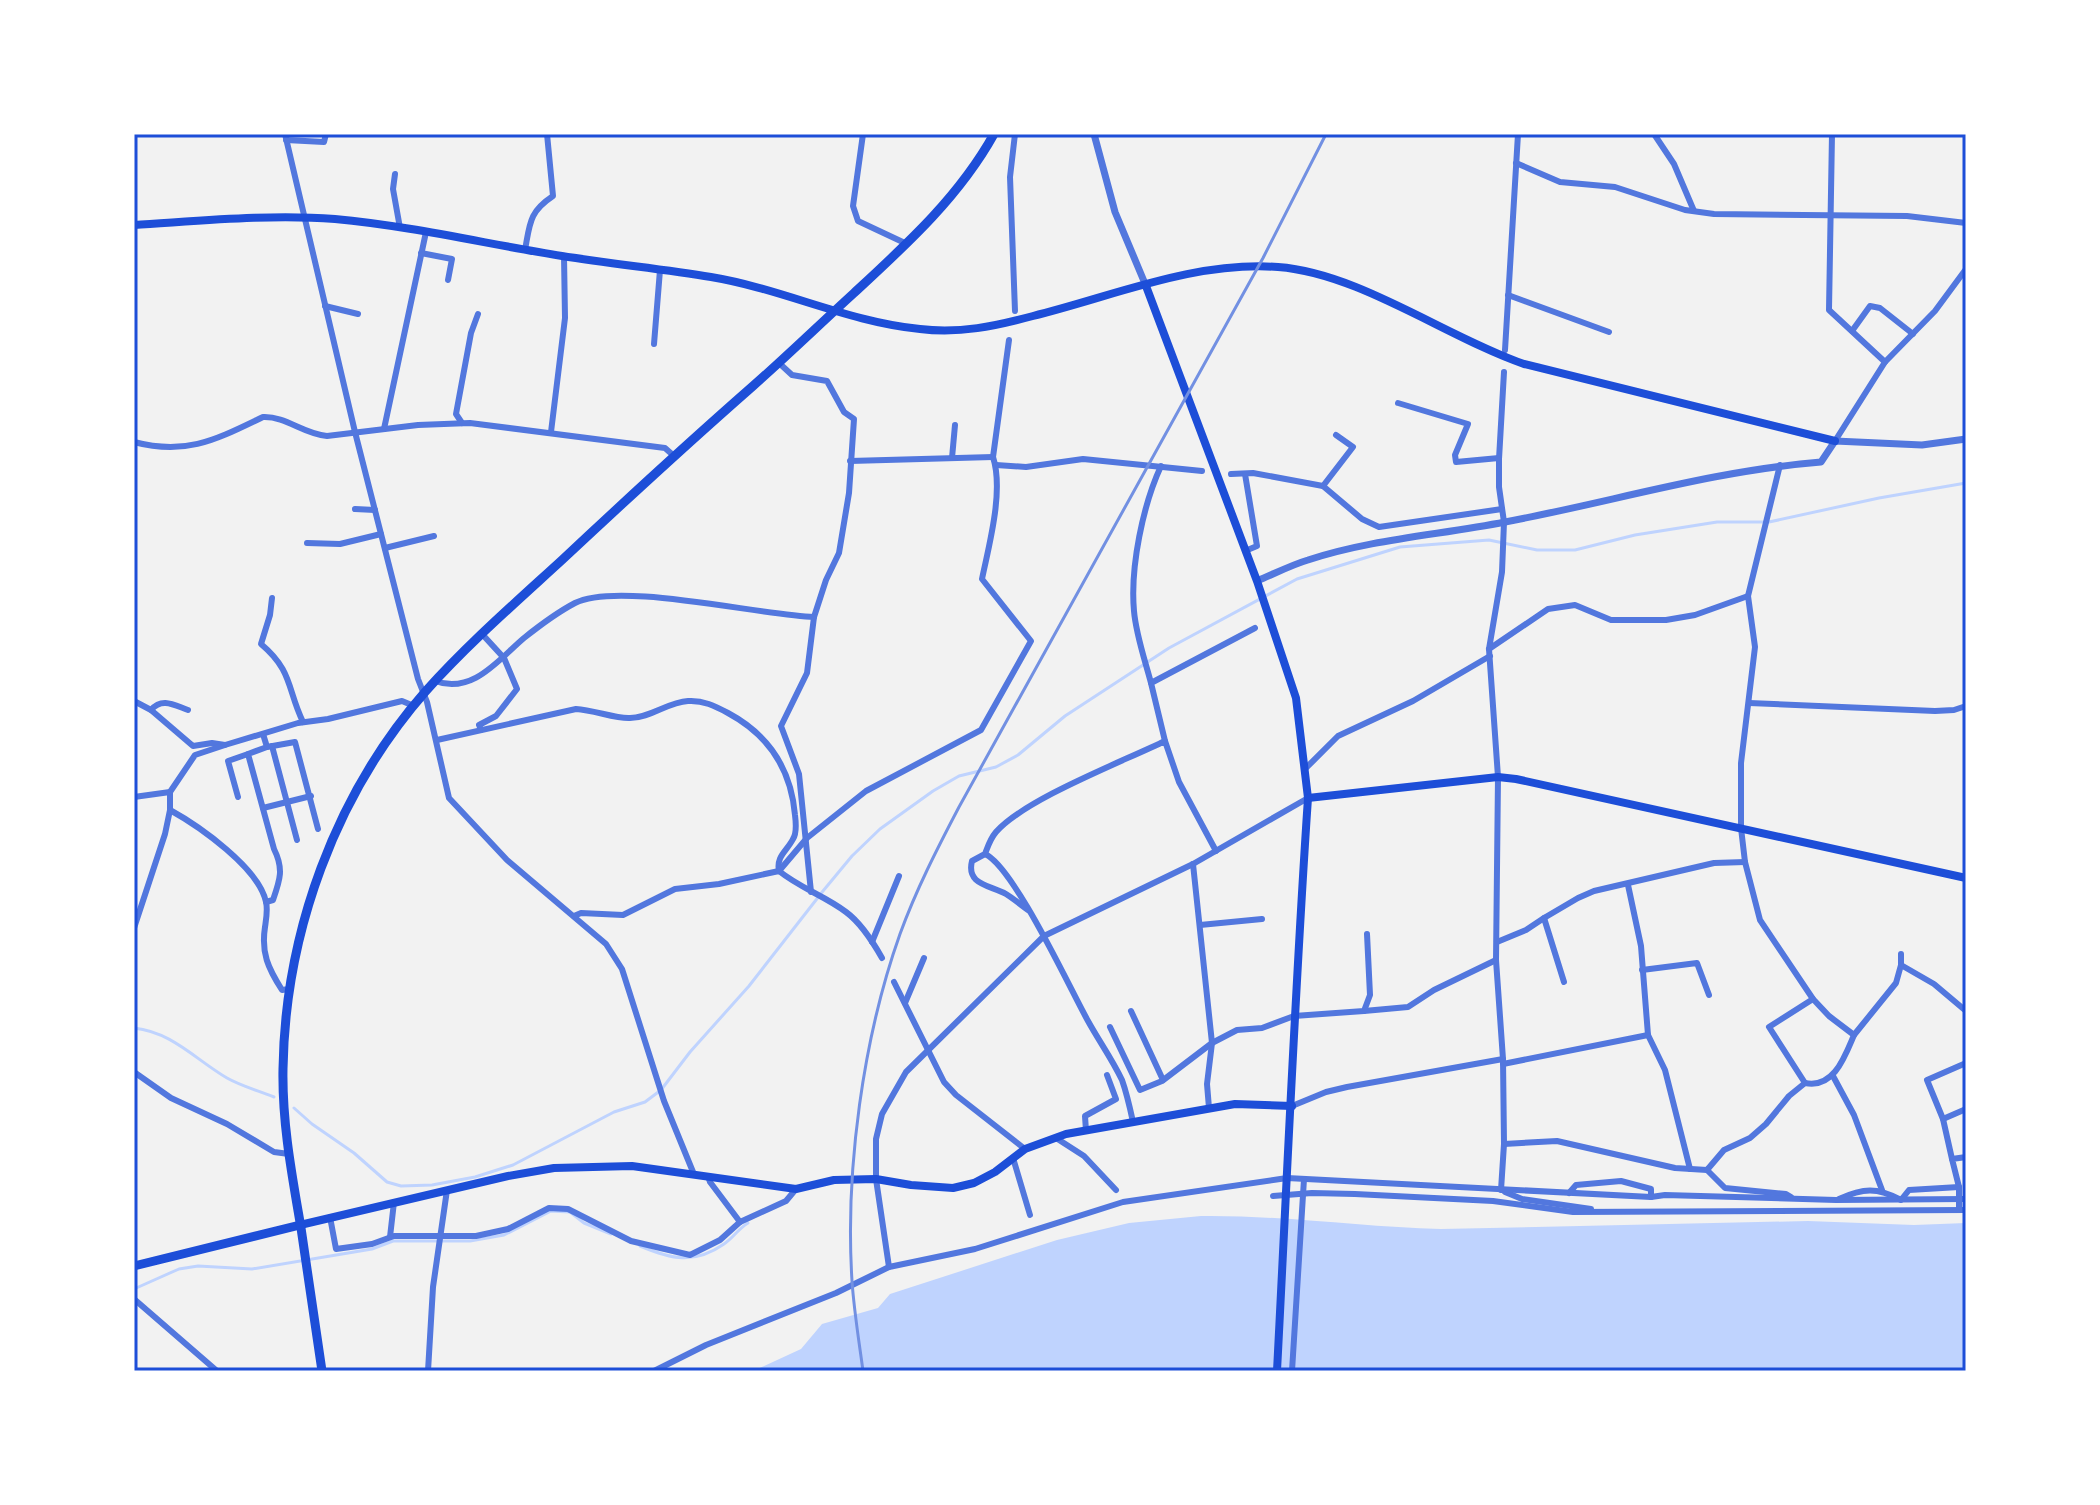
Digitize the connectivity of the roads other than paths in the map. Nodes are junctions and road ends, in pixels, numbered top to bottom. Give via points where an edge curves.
1 (326, 134) edge
2 (547, 134) edge
3 (863, 134) edge
4 (994, 134) edge
5 (1015, 134) edge
6 (1094, 134) edge
7 (1518, 134) edge
8 (1654, 134) edge
9 (1832, 134) edge
10 (285, 137) edge
11 (1516, 163) junction
12 (395, 174) dead end
13 (1694, 211) junction
14 (1831, 215) junction
15 (304, 219) junction
16 (1966, 223) edge
17 (134, 225) edge
18 (400, 228) junction
19 (426, 232) junction
20 (907, 244) junction
21 (525, 250) junction
22 (421, 253) junction
23 (564, 256) junction
24 (1966, 269) edge
25 (660, 270) junction
26 (448, 280) dead end
27 (1146, 286) junction
28 (1508, 295) junction
29 (325, 306) junction
30 (835, 311) junction
31 (1015, 311) dead end
32 (358, 314) dead end
33 (478, 314) dead end
34 (1852, 331) junction
35 (1609, 332) dead end
36 (1913, 334) junction
37 (1009, 340) dead end
38 (654, 344) dead end
39 (1505, 350) dead end
40 (1885, 362) junction
41 (779, 363) junction
42 (1504, 372) dead end
43 (1398, 403) dead end
44 (462, 423) junction
45 (955, 425) dead end
46 (384, 429) junction
47 (355, 432) junction
48 (551, 432) junction
49 (1336, 435) dead end
50 (1966, 439) edge
51 (1835, 441) junction
52 (134, 442) edge
53 (674, 456) junction
54 (952, 458) junction
55 (1499, 458) junction
56 (850, 461) junction
57 (995, 461) junction
58 (1780, 465) junction
59 (1161, 466) junction
60 (1202, 471) dead end
61 (1231, 474) dead end
62 (1245, 474) junction
63 (1323, 486) junction
64 (355, 509) dead end
65 (1502, 509) junction
66 (375, 510) junction
67 (1504, 522) junction
68 (381, 534) junction
69 (434, 536) dead end
70 (307, 543) dead end
71 (385, 548) junction
72 (1245, 551) junction
73 (1257, 581) junction
74 (1748, 596) junction
75 (272, 598) dead end
76 (814, 617) junction
77 (1255, 628) dead end
78 (482, 634) junction
79 (1489, 653) junction
80 (504, 658) junction
81 (435, 681) junction
82 (1151, 683) junction
83 (424, 694) junction
84 (134, 701) edge
85 (1749, 703) junction
86 (414, 706) junction
87 (1966, 706) edge
88 (151, 710) junction
89 (188, 710) dead end
90 (303, 722) junction
91 (481, 730) junction
92 (263, 734) junction
93 (437, 740) junction
94 (1165, 741) junction
95 (225, 745) junction
96 (269, 746) junction
97 (248, 754) junction
98 (1306, 768) junction
99 (1498, 777) junction
100 (170, 792) junction
101 (311, 796) junction
102 (134, 797) edge
103 (238, 797) dead end
104 (1308, 798) junction
105 (287, 802) junction
106 (263, 808) junction
107 (170, 810) junction
108 (1741, 828) junction
109 (318, 829) dead end
110 (807, 838) junction
111 (297, 840) dead end
112 (1216, 851) junction
113 (985, 854) junction
114 (1745, 862) junction
115 (1193, 864) junction
116 (779, 871) junction
117 (899, 876) dead end
118 (1966, 878) edge
119 (1628, 885) junction
120 (811, 892) junction
121 (266, 902) junction
122 (1028, 910) junction
123 (574, 916) junction
124 (1544, 918) junction
125 (1262, 919) dead end
126 (1200, 925) junction
127 (134, 928) edge
128 (1367, 934) dead end
129 (1044, 936) junction
130 (872, 942) junction
131 (1497, 942) junction
132 (1901, 954) dead end
133 (882, 958) dead end
134 (924, 958) dead end
135 (1496, 960) junction
136 (1901, 965) junction
137 (1642, 970) junction
138 (894, 982) dead end
139 (1564, 982) dead end
140 (289, 989) junction
141 (1709, 995) dead end
142 (1813, 999) junction
143 (905, 1003) junction
144 (1131, 1011) dead end
145 (1364, 1011) junction
146 (1966, 1011) edge
147 (1294, 1016) junction
148 (1110, 1027) dead end
149 (1648, 1035) junction
150 (1854, 1035) junction
151 (1212, 1043) junction
152 (928, 1048) junction
153 (1503, 1062) junction
154 (1966, 1063) edge
155 (134, 1072) edge
156 (1107, 1075) dead end
157 (1833, 1076) junction
158 (1163, 1080) junction
159 (1805, 1083) junction
160 (1292, 1106) junction
161 (1209, 1108) junction
162 (1966, 1109) edge
163 (1943, 1119) junction
164 (1133, 1122) junction
165 (1086, 1131) junction
166 (1056, 1138) junction
167 (1504, 1144) junction
168 (1025, 1149) junction
169 (289, 1154) junction
170 (1966, 1157) edge
171 (1013, 1158) junction
172 (1952, 1159) junction
173 (1690, 1169) junction
174 (1707, 1170) junction
175 (693, 1172) junction
176 (708, 1174) junction
177 (1287, 1178) junction
178 (876, 1179) junction
179 (1304, 1179) junction
180 (1959, 1187) junction
181 (1725, 1188) junction
182 (796, 1189) junction
183 (447, 1190) junction
184 (1116, 1190) dead end
185 (1492, 1190) junction
186 (1501, 1190) junction
187 (1882, 1190) junction
188 (1569, 1193) junction
189 (1665, 1195) junction
190 (1273, 1196) dead end
191 (1724, 1196) junction
192 (1651, 1197) junction
193 (1794, 1199) junction
194 (1963, 1199) edge
195 (1836, 1200) junction
196 (1901, 1200) junction
197 (1493, 1201) junction
198 (394, 1202) junction
199 (1963, 1210) edge
200 (1901, 1211) junction
201 (1603, 1212) junction
202 (1659, 1212) junction
203 (1030, 1215) dead end
204 (330, 1217) junction
205 (740, 1222) junction
206 (300, 1225) junction
207 (442, 1236) junction
208 (390, 1237) junction
209 (134, 1266) edge
210 (889, 1267) junction
211 (134, 1299) edge
212 (217, 1371) edge
213 (322, 1371) edge
214 (428, 1371) edge
215 (654, 1371) edge
216 (1277, 1371) edge
217 (1292, 1371) edge

1 - 10 street via 324,142
2 - 21 street via 553,196 532,216
3 - 20 street via 853,206 858,221
4 - 20 main road via 968,175
5 - 31 street via 1010,177
6 - 27 street via 1115,212
7 - 11 street
8 - 13 street
9 - 14 street
10 - 15 street
11 - 13 street via 1560,182 1615,187
11 - 28 street
12 - 18 street
13 - 14 street
14 - 16 street
14 - 34 street via 1829,310
15 - 17 main road
15 - 18 main road
15 - 29 street
18 - 19 main road
19 - 21 main road
19 - 22 street
20 - 30 main road
21 - 23 main road
22 - 26 street via 452,259
22 - 46 street
23 - 25 main road
23 - 48 street via 565,318
24 - 36 street
25 - 30 main road via 763,288
25 - 38 street
27 - 30 main road via 977,330 923,330
27 - 51 main road via 1197,271 1240,266 1301,270 1333,278 1524,364
27 - 72 main road
28 - 35 street
28 - 39 street
29 - 32 street
29 - 47 street
30 - 41 main road
33 - 44 street via 456,414
34 - 36 street via 1870,306
34 - 40 street
36 - 40 street
37 - 57 street
40 - 51 street
41 - 53 main road
41 - 56 street via 792,375 827,381 844,412 854,419
42 - 55 street
43 - 55 street via 1468,424 1456,462
44 - 46 street
44 - 48 street
45 - 54 street
46 - 47 street
47 - 52 street via 314,435 263,417 209,442 166,448
47 - 66 street
48 - 53 street via 665,448
49 - 63 street via 1353,447
50 - 51 street via 1922,445
51 - 58 street via 1821,462
53 - 78 main road
54 - 56 street
54 - 57 street
55 - 65 street
56 - 76 street via 839,553
57 - 59 street via 1026,467 1083,459
57 - 110 street via 995,505 982,579 1031,641 981,730 866,791
58 - 67 street
58 - 74 street
59 - 60 street
59 - 82 street via 1149,492 1138,543 1134,610
61 - 62 street
62 - 63 street
62 - 72 street via 1257,546
63 - 65 street via 1379,527
64 - 66 street
65 - 67 street
66 - 68 street
67 - 73 street via 1360,546 1306,560
67 - 79 street
68 - 70 street via 340,544
68 - 71 street
69 - 71 street
71 - 83 street
72 - 73 main road
73 - 98 main road via 1296,698
74 - 79 street via 1666,620 1611,620 1575,605 1548,609
74 - 85 street via 1755,647
75 - 90 street via 261,644 289,677
76 - 80 street via 639,596 593,598 576,603
76 - 110 street via 807,673 781,726 799,774
77 - 82 street
78 - 80 street
78 - 81 main road
79 - 98 street via 1413,701 1338,736
79 - 99 street
80 - 81 street via 472,680 445,685
80 - 91 street via 517,689 496,716 479,725
81 - 83 main road
82 - 94 street
83 - 86 main road
83 - 93 street
84 - 88 street
85 - 87 street via 1935,711
85 - 108 street via 1741,763
86 - 90 street via 402,701
86 - 140 main road via 340,823 310,900
88 - 89 street via 166,702
88 - 95 street via 193,746
90 - 92 street
91 - 93 street
91 - 116 street via 576,709 629,718 685,701 716,707 756,730 786,772 796,831 780,856
92 - 95 street
92 - 96 street
93 - 123 street via 445,785 457,809
94 - 112 street via 1179,782
94 - 113 street via 1043,800 1004,825
95 - 100 street via 195,755
96 - 97 street
96 - 101 street via 295,742
96 - 105 street
97 - 103 street via 228,761
97 - 106 street
98 - 104 main road
99 - 104 main road
99 - 108 main road
99 - 131 street
100 - 102 street
100 - 107 street
101 - 105 street
101 - 109 street
104 - 112 street
104 - 147 main road
105 - 106 street
105 - 111 street
106 - 121 street via 282,876 273,900
107 - 121 street via 227,850
107 - 127 street
108 - 114 street
108 - 118 main road
110 - 116 street
110 - 120 street
112 - 115 street
113 - 122 street
113 - 122 street via 972,861 972,877
114 - 119 street via 1714,863
114 - 142 street via 1760,920
115 - 126 street
115 - 129 street
116 - 120 street
116 - 123 street via 675,889 623,915
117 - 130 street
119 - 124 street via 1594,891
119 - 137 street
120 - 130 street via 845,911
121 - 140 street via 264,960 282,990
122 - 129 street
123 - 175 street via 606,944 622,969
124 - 131 street
124 - 139 street
125 - 126 street
126 - 151 street
128 - 145 street via 1370,995
129 - 152 street
129 - 164 street via 1114,1064
130 - 133 street
131 - 135 street
132 - 136 street
134 - 143 street
135 - 145 street via 1408,1007
135 - 153 street
136 - 146 street
136 - 150 street via 1896,983
137 - 141 street via 1697,963
137 - 149 street
138 - 143 street
140 - 169 main road via 283,1070
142 - 150 street
142 - 159 street via 1769,1027
143 - 152 street
144 - 158 street
145 - 147 street
147 - 151 street via 1262,1028 1237,1030
147 - 160 main road
148 - 158 street via 1140,1090
149 - 153 street
149 - 173 street via 1665,1070
150 - 157 street
151 - 158 street
151 - 161 street
152 - 168 street via 956,1095
152 - 178 street via 906,1072 882,1114
153 - 160 street via 1347,1087
153 - 167 street
154 - 163 street via 1927,1080
155 - 169 street via 171,1098 274,1152
156 - 165 street via 1116,1099 1085,1116
157 - 159 street
157 - 187 street
159 - 174 street via 1766,1124 1724,1150
160 - 161 main road
160 - 177 main road
161 - 164 main road
162 - 163 street
163 - 172 street
164 - 165 main road
165 - 166 main road
166 - 168 main road
166 - 184 street via 1084,1156
167 - 173 street via 1557,1141
167 - 186 street
168 - 171 main road
169 - 206 main road
170 - 172 street
171 - 178 main road via 974,1183 953,1188
171 - 203 street
172 - 180 street
173 - 174 street
174 - 181 street
175 - 176 main road
175 - 183 main road via 632,1166 554,1168
176 - 182 main road
176 - 205 street
177 - 179 street
177 - 210 street via 1123,1202 975,1249
177 - 216 main road
178 - 182 main road via 834,1180
178 - 210 street
179 - 185 street
179 - 217 street
180 - 194 street
180 - 196 street via 1909,1190
181 - 191 street
181 - 193 street
182 - 205 street via 786,1201
183 - 198 main road
183 - 207 street
185 - 186 street
185 - 197 street
186 - 188 street
186 - 201 street via 1522,1199
187 - 195 street via 1855,1191
187 - 196 street
188 - 192 street
188 - 192 street via 1576,1185 1621,1181 1651,1189
189 - 191 street
189 - 192 street
189 - 202 street
190 - 197 street
191 - 193 street
193 - 195 street
194 - 196 street
194 - 199 street
195 - 196 street
196 - 200 street
197 - 201 street
198 - 204 main road
198 - 208 street
199 - 200 street
200 - 202 street
201 - 202 street
204 - 206 main road
204 - 208 street via 336,1249
205 - 207 street via 720,1240 690,1255 631,1241 568,1209 549,1208 508,1229 476,1236
206 - 209 main road
206 - 213 main road
207 - 208 street
207 - 214 street
210 - 215 street
211 - 212 street

